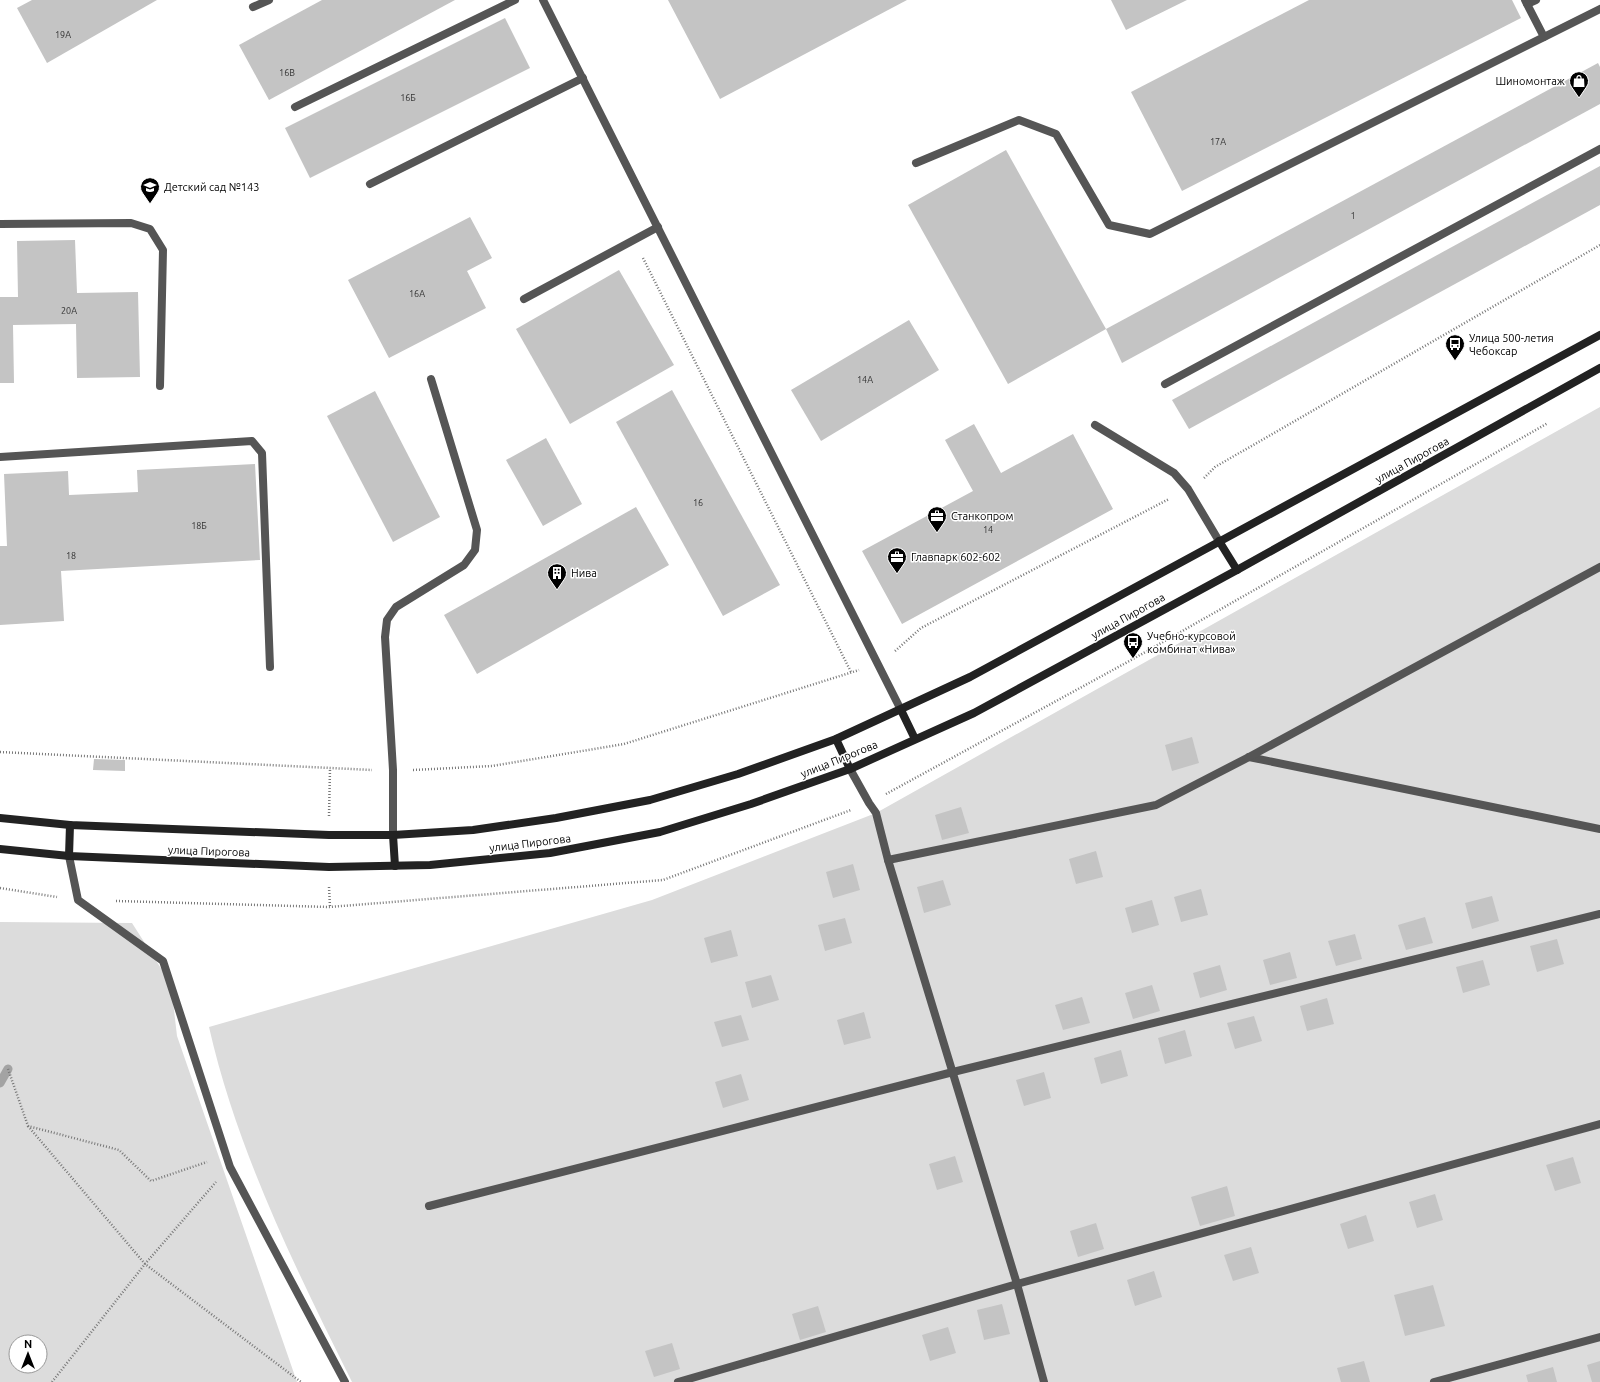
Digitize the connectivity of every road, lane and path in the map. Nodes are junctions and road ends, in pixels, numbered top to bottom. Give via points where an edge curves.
1 (268, 0) edge
2 (515, 0) edge
3 (543, 0) edge
4 (1536, 0) edge
5 (1526, 2) edge
6 (254, 7) dead end
7 (1600, 9) edge
8 (1544, 37) junction
9 (583, 78) junction
10 (295, 107) dead end
11 (1600, 149) edge
12 (916, 163) dead end
13 (370, 184) dead end
14 (0, 224) edge
15 (658, 227) junction
16 (634, 240) junction
17 (1600, 246) edge
18 (524, 298) dead end
19 (1600, 335) edge
20 (1600, 368) edge
21 (431, 379) dead end
22 (1165, 384) dead end
23 (160, 386) dead end
24 (1095, 425) dead end
25 (0, 457) edge
26 (1198, 484) dead end
27 (1175, 496) dead end
28 (1219, 542) junction
29 (1600, 567) edge
30 (1236, 570) junction
31 (894, 652) dead end
32 (270, 667) dead end
33 (862, 669) dead end
34 (851, 672) junction
35 (901, 710) junction
36 (836, 739) junction
37 (915, 739) junction
38 (0, 752) edge
39 (1249, 757) junction
40 (330, 768) junction
41 (850, 768) junction
42 (377, 770) dead end
43 (406, 770) dead end
44 (329, 817) dead end
45 (0, 818) edge
46 (70, 825) junction
47 (1600, 830) edge
48 (393, 835) junction
49 (0, 849) edge
50 (69, 856) junction
51 (888, 860) junction
52 (395, 866) junction
53 (329, 888) dead end
54 (330, 907) dead end
55 (1600, 914) edge
56 (8, 1069) dead end
57 (953, 1072) junction
58 (1600, 1124) edge
59 (28, 1126) junction
60 (227, 1156) junction
61 (230, 1167) junction
62 (429, 1206) dead end
63 (145, 1264) junction
64 (1017, 1284) junction
65 (1600, 1338) edge
66 (52, 1382) edge
67 (301, 1382) edge
68 (345, 1382) edge
69 (678, 1382) edge
70 (1044, 1382) edge
71 (1434, 1382) edge

1 - 6 street
2 - 10 street
3 - 9 street
4 - 5 street
5 - 8 street
7 - 8 street
8 - 12 street via 1150,234 1110,225 1056,134 1019,120
9 - 13 street
9 - 15 street
11 - 22 street
14 - 23 street via 131,223 150,229 163,250
15 - 16 street
15 - 35 street
16 - 18 street
16 - 34 path
17 - 26 path via 1215,467
19 - 28 main road, улица Пирогова
20 - 30 main road, улица Пирогова
21 - 48 street via 477,530 475,550 464,565 396,607 387,620 385,637 393,770
24 - 28 street via 1174,473 1188,489
25 - 32 street via 252,440 262,453
27 - 31 path via 921,628
28 - 30 main road
28 - 35 main road, улица Пирогова via 970,677
29 - 39 street
30 - 37 main road, улица Пирогова via 974,713
33 - 34 path
34 - 43 path via 624,744 492,766
35 - 36 main road, улица Пирогова
35 - 37 main road
36 - 41 main road
36 - 48 main road, улица Пирогова via 738,774 650,800 556,818 473,830
37 - 41 main road, улица Пирогова
38 - 40 path
39 - 47 street
39 - 51 street via 1156,805
40 - 42 path
40 - 44 path
41 - 51 street via 876,813
41 - 52 main road, улица Пирогова via 751,804 660,832 550,853
45 - 46 main road, улица Пирогова
46 - 48 main road, улица Пирогова
46 - 50 main road
48 - 52 main road
49 - 50 main road, улица Пирогова
50 - 52 main road, улица Пирогова via 329,868
50 - 60 street via 78,900 163,961
51 - 57 street
53 - 54 path
55 - 57 street
56 - 59 path
57 - 62 street
57 - 64 street
58 - 64 street
59 - 60 path via 119,1150 151,1181
59 - 63 path
60 - 61 street
61 - 63 path
61 - 68 street
63 - 66 path
63 - 67 path
64 - 69 street
64 - 70 street
65 - 71 street

